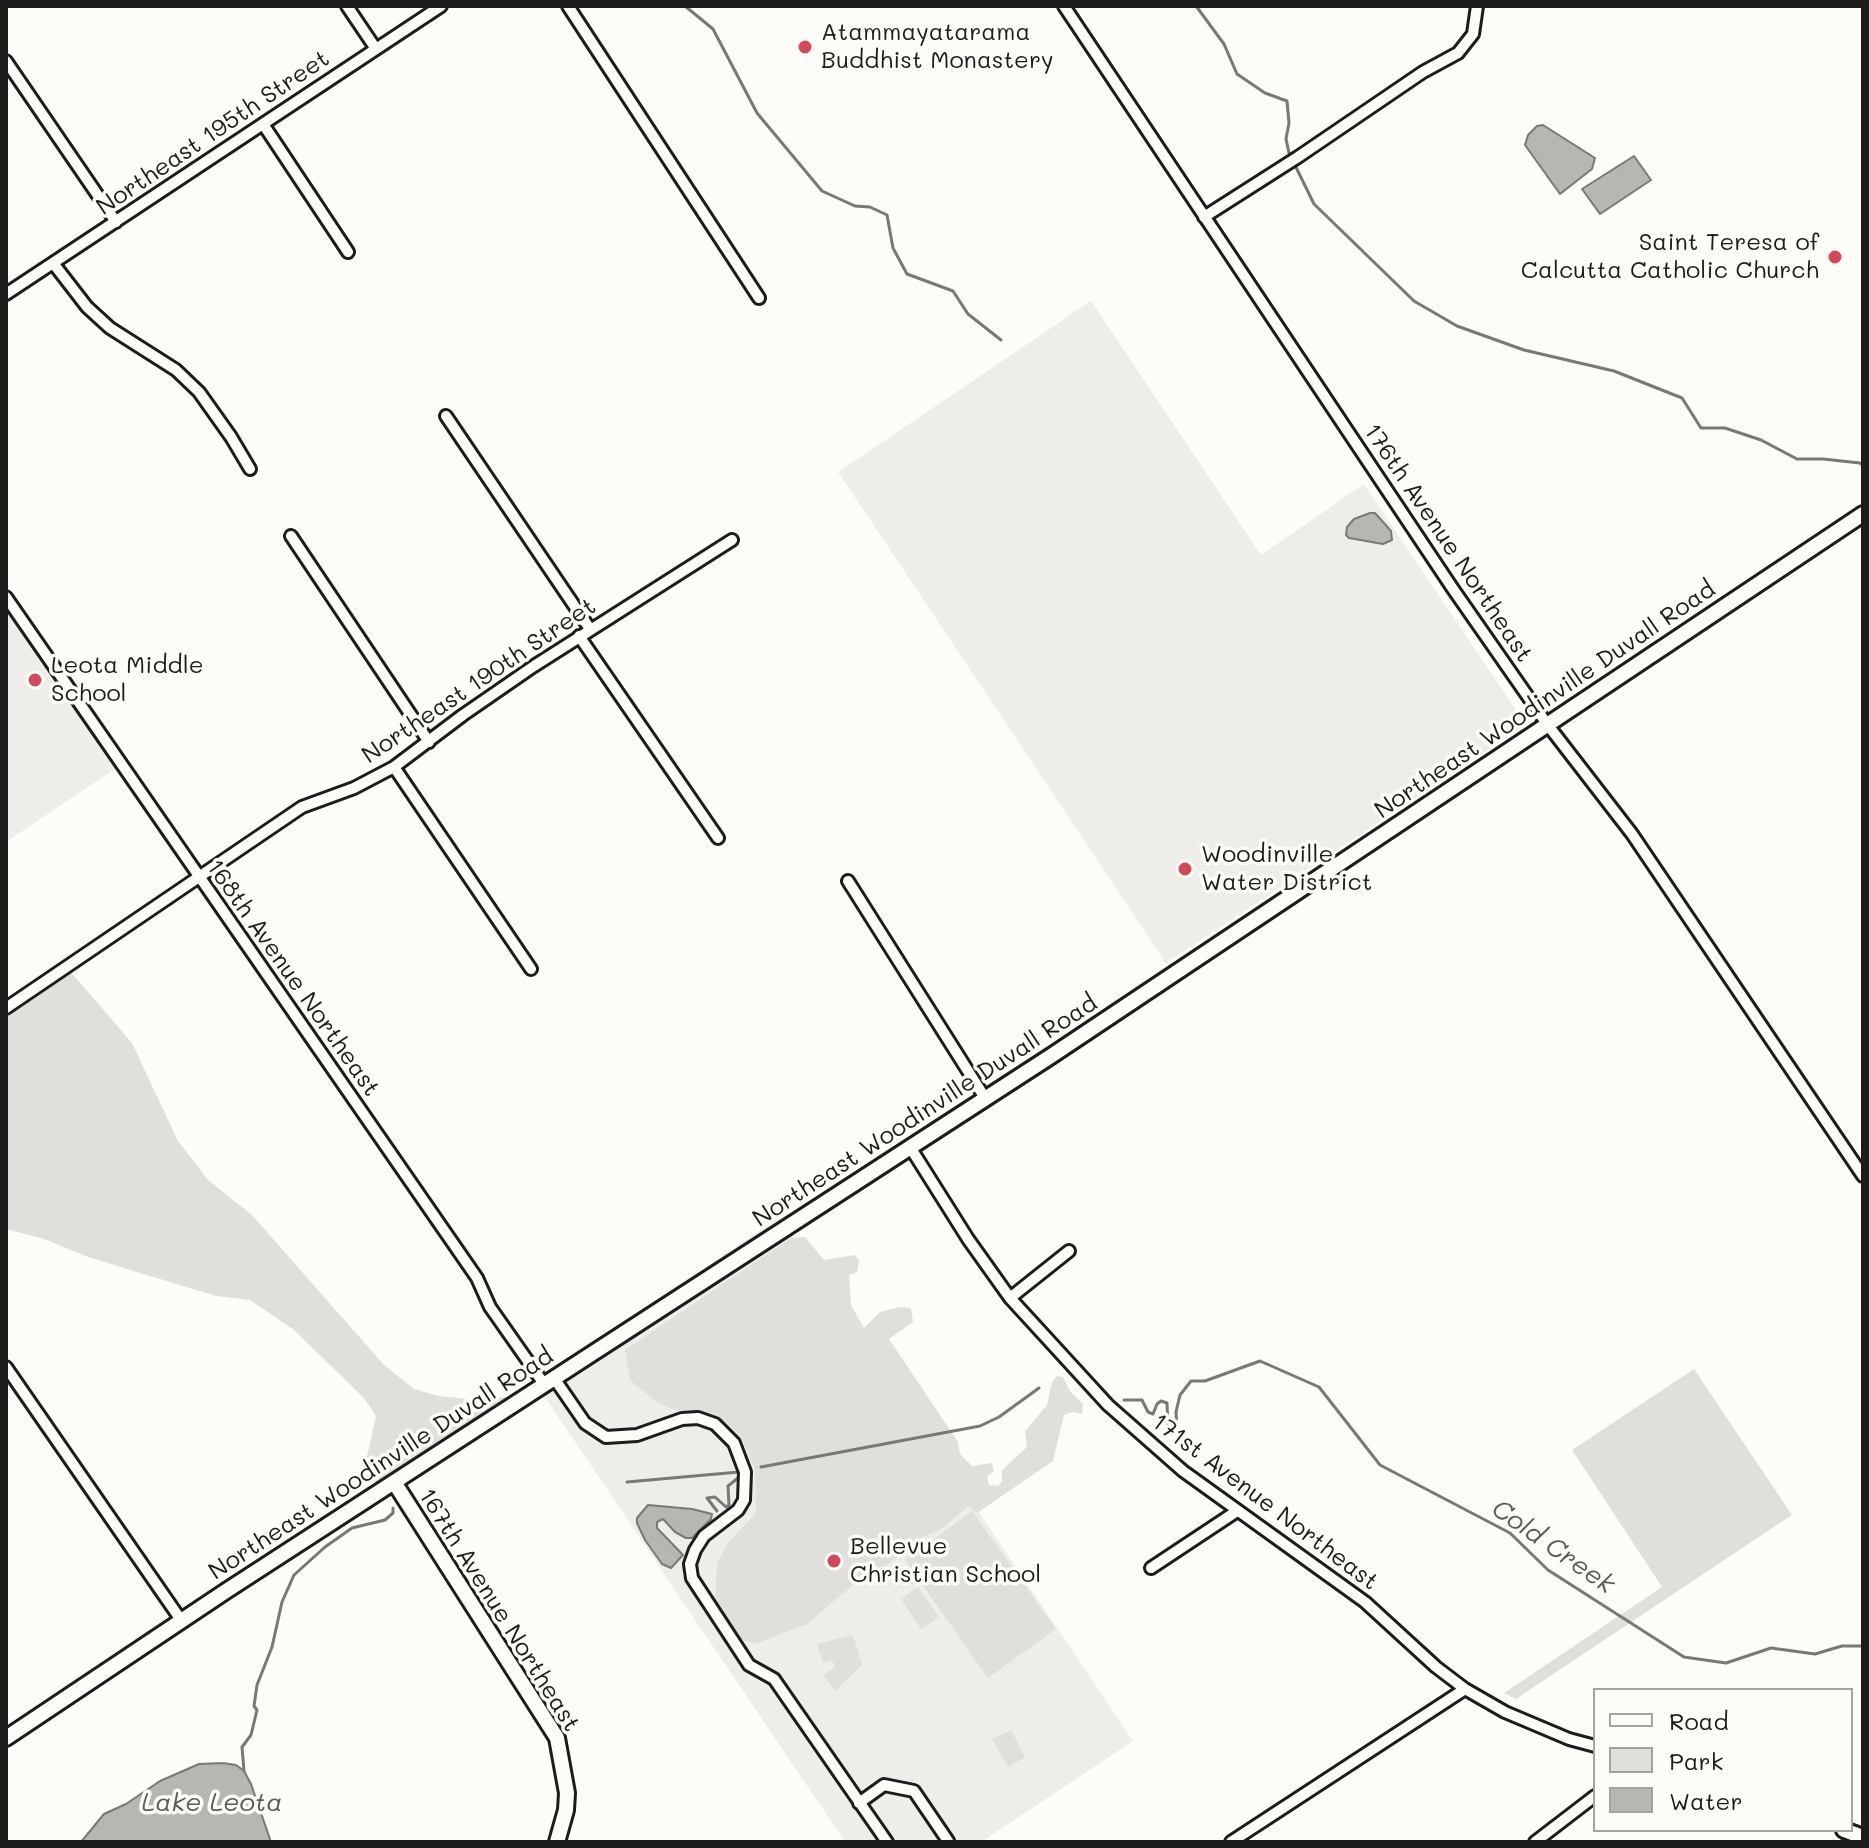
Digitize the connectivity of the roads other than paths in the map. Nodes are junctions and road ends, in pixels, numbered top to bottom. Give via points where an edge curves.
1 (347, 6) edge
2 (441, 6) edge
3 (568, 6) edge
4 (1064, 6) edge
5 (1477, 6) edge
6 (376, 49) junction
7 (6, 61) edge
8 (263, 124) junction
9 (1204, 217) junction
10 (116, 222) junction
11 (348, 252) dead end
12 (53, 263) junction
13 (6, 294) edge
14 (759, 298) dead end
15 (446, 416) dead end
16 (250, 469) dead end
17 (1863, 514) edge
18 (291, 536) dead end
19 (732, 540) dead end
20 (6, 597) edge
21 (590, 629) junction
22 (579, 636) junction
23 (1547, 724) junction
24 (429, 742) junction
25 (394, 767) junction
26 (718, 838) dead end
27 (199, 879) junction
28 (848, 881) dead end
29 (531, 969) dead end
30 (6, 1008) edge
31 (985, 1098) junction
32 (910, 1147) junction
33 (1863, 1176) edge
34 (1069, 1251) dead end
35 (1010, 1298) junction
36 (6, 1367) edge
37 (549, 1381) junction
38 (394, 1482) junction
39 (1237, 1511) junction
40 (1151, 1568) dead end
41 (181, 1620) junction
42 (1465, 1689) junction
43 (6, 1738) edge
44 (1593, 1745) edge
45 (1593, 1798) edge
46 (859, 1803) junction
47 (557, 1842) edge
48 (887, 1842) edge
49 (946, 1842) edge
50 (1231, 1842) edge
51 (1535, 1842) edge

1 - 6 street
2 - 6 street, Northeast 195th Street
3 - 14 street
4 - 9 street, 176th Avenue Northeast
5 - 9 street via 1473,34 1458,53
6 - 8 street, Northeast 195th Street
7 - 10 street
8 - 10 street, Northeast 195th Street
8 - 11 street
9 - 23 street, 176th Avenue Northeast
10 - 12 street, Northeast 195th Street
12 - 13 street, Northeast 195th Street
12 - 16 street via 110,328 176,370 199,392
15 - 21 street
17 - 23 main road, Northeast Woodinville Duvall Road
18 - 24 street
19 - 21 street, Northeast 190th Street
20 - 27 street, 168th Avenue Northeast
21 - 22 street, Northeast 190th Street
22 - 24 street, Northeast 190th Street
22 - 26 street
23 - 31 main road, Northeast Woodinville Duvall Road
23 - 33 street, 176th Avenue Northeast via 1632,834
24 - 25 street, Northeast 190th Street
25 - 27 street, Northeast 190th Street via 302,807
25 - 29 street
27 - 30 street, Northeast 190th Street
27 - 37 street, 168th Avenue Northeast via 477,1278 490,1307
28 - 31 street
31 - 32 main road, Northeast Woodinville Duvall Road
32 - 35 street, 171st Avenue Northeast
32 - 37 main road, Northeast Woodinville Duvall Road
34 - 35 street
35 - 39 street, 171st Avenue Northeast via 1108,1405
36 - 41 street
37 - 38 main road, Northeast Woodinville Duvall Road
37 - 46 street, 168th Avenue Northeast via 585,1423 606,1437 637,1435 698,1418 715,1424 734,1443 745,1472 744,1500 704,1536 690,1564 692,1578 740,1653 749,1665 774,1679
38 - 41 main road, Northeast Woodinville Duvall Road
38 - 47 main road, 167th Avenue Northeast via 557,1738 566,1810
39 - 40 street
39 - 42 street, 171st Avenue Northeast via 1365,1602
41 - 43 main road, Northeast Woodinville Duvall Road
42 - 44 street, 171st Avenue Northeast via 1505,1712
42 - 50 street
45 - 51 street
46 - 48 street
46 - 49 street via 884,1785 914,1791

